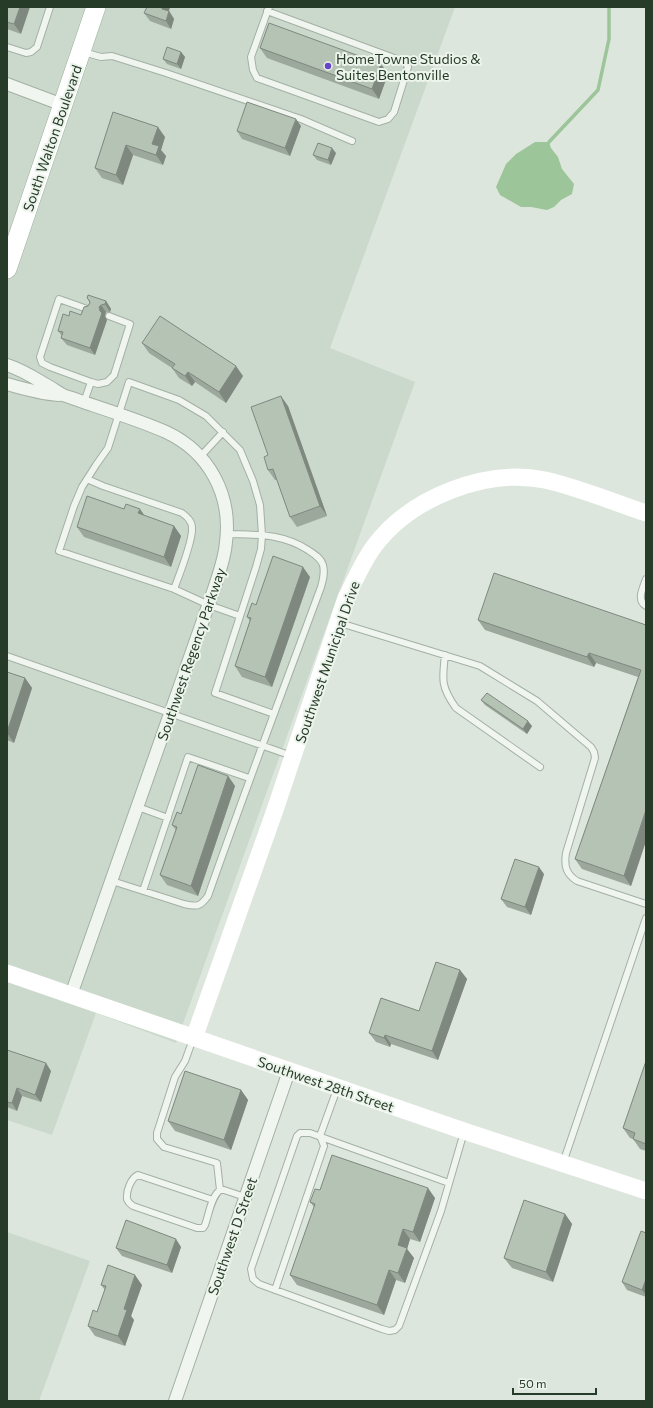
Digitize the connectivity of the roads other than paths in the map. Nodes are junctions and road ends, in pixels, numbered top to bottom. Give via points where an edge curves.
1 (50, 7) edge
2 (96, 7) edge
3 (268, 9) edge
4 (7, 48) edge
5 (82, 51) junction
6 (7, 84) edge
7 (64, 105) junction
8 (352, 141) dead end
9 (7, 267) edge
10 (91, 310) edge
11 (109, 316) dead end
12 (7, 365) edge
13 (91, 382) junction
14 (7, 384) edge
15 (62, 395) junction
16 (84, 402) junction
17 (119, 415) junction
18 (223, 432) junction
19 (200, 457) junction
20 (87, 479) junction
21 (646, 513) edge
22 (227, 534) junction
23 (262, 535) junction
24 (646, 579) edge
25 (174, 589) junction
26 (209, 605) junction
27 (646, 606) edge
28 (240, 616) junction
29 (339, 622) junction
30 (444, 655) junction
31 (7, 656) edge
32 (170, 714) junction
33 (274, 714) junction
34 (262, 745) junction
35 (294, 756) junction
36 (540, 767) dead end
37 (250, 778) junction
38 (138, 807) junction
39 (168, 818) junction
40 (112, 881) junction
41 (143, 891) junction
42 (646, 904) edge
43 (646, 918) edge
44 (7, 973) edge
45 (71, 995) junction
46 (194, 1038) junction
47 (289, 1071) junction
48 (338, 1088) junction
49 (464, 1131) junction
50 (320, 1136) junction
51 (563, 1163) junction
52 (449, 1183) junction
53 (220, 1190) junction
54 (646, 1191) edge
55 (245, 1198) junction
56 (213, 1200) junction
57 (276, 1290) junction
58 (175, 1401) edge

1 - 4 lane via 34,50 26,53
2 - 5 main road, South Walton Boulevard
3 - 3 lane via 251,57 252,70 257,78 379,122 388,120 394,112 408,67 405,62
5 - 7 main road, South Walton Boulevard
5 - 8 lane via 101,57 112,56 166,73 301,119
6 - 7 street
7 - 9 main road, South Walton Boulevard
10 - 13 lane via 59,299 40,357 42,362 50,367
11 - 13 lane via 130,324 114,375 107,382
12 - 15 street, Southwest Regency Parkway via 25,372
13 - 16 lane
14 - 15 street, Southwest Regency Parkway
15 - 16 street, Southwest Regency Parkway
16 - 17 street, Southwest Regency Parkway
17 - 18 lane via 129,382 179,400 206,416
17 - 19 street, Southwest Regency Parkway via 168,433
17 - 20 lane via 108,448
18 - 19 lane
18 - 23 lane via 240,450 253,481 260,505
19 - 22 street, Southwest Regency Parkway via 219,484 226,508
20 - 25 lane via 182,513 189,519 192,528 190,540
20 - 25 lane via 74,506 59,551
21 - 29 street, Southwest Municipal Drive via 544,480 497,479 448,491 423,503 397,522 375,545 346,598
22 - 23 lane
22 - 26 street, Southwest Regency Parkway via 223,562
23 - 28 lane via 256,566
23 - 33 lane via 285,538 303,547 323,564 324,575
24 - 27 lane via 641,599
25 - 26 lane
26 - 28 lane
26 - 32 street, Southwest Regency Parkway
28 - 33 lane via 215,693
29 - 30 lane
29 - 35 street, Southwest Municipal Drive
30 - 36 lane via 442,678 448,697 456,708
30 - 42 lane via 480,666 507,682 537,701 591,747 595,758 566,853 566,870 570,877 577,881
31 - 32 lane
32 - 34 lane
32 - 38 street, Southwest Regency Parkway
33 - 34 lane
34 - 35 lane
34 - 37 lane
35 - 46 street, Southwest Municipal Drive
37 - 39 lane via 188,757
37 - 41 lane via 208,896 203,903 195,907
38 - 39 lane
38 - 40 street, Southwest Regency Parkway
39 - 41 lane
40 - 41 lane
40 - 45 street, Southwest Regency Parkway
43 - 51 lane
44 - 45 street, Southwest 28th Street
45 - 46 street, Southwest 28th Street
46 - 47 street, Southwest 28th Street
46 - 53 lane via 186,1061 175,1077 157,1139 164,1146 217,1163
47 - 48 street, Southwest 28th Street
47 - 55 street, Southwest D Street
48 - 49 street, Southwest 28th Street
48 - 50 lane
49 - 51 street, Southwest 28th Street
49 - 52 lane
50 - 52 lane
50 - 57 lane via 324,1146
50 - 57 lane via 310,1133 300,1133 297,1136 251,1270 253,1279 259,1284
51 - 54 street, Southwest 28th Street
52 - 57 lane via 399,1326 395,1330 382,1329
53 - 55 lane
53 - 56 lane via 215,1193
55 - 58 street, Southwest D Street
56 - 56 lane via 206,1225 197,1228 133,1206 129,1203 127,1194 132,1180 138,1174

